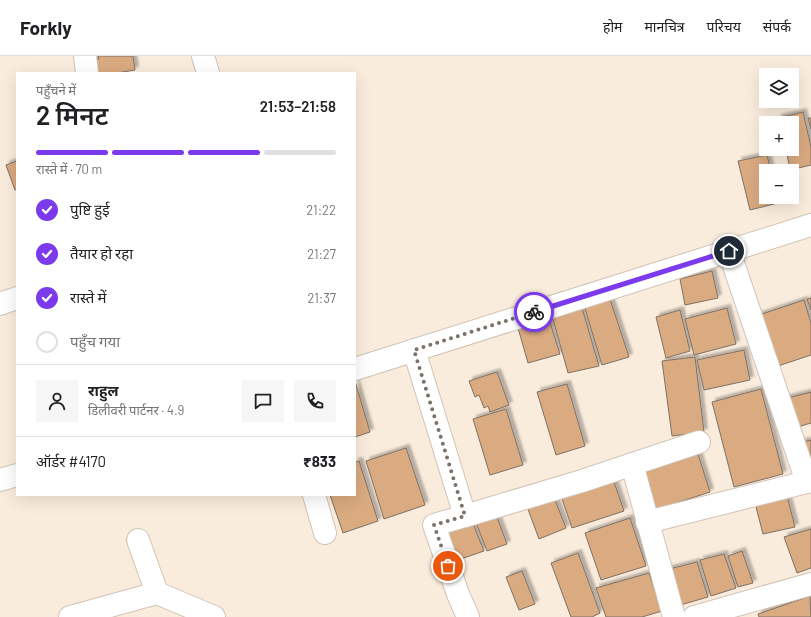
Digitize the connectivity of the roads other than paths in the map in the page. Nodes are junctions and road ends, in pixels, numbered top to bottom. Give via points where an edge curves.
1 (85, 56) edge
2 (204, 56) edge
3 (87, 72) edge
4 (208, 72) edge
5 (811, 225) edge
6 (729, 251) junction
7 (16, 298) edge
8 (0, 304) edge
9 (414, 350) junction
10 (356, 368) edge
11 (699, 442) dead end
12 (632, 464) junction
13 (16, 475) edge
14 (0, 480) edge
15 (809, 481) edge
16 (314, 496) edge
17 (465, 516) junction
18 (647, 522) junction
19 (325, 533) dead end
20 (138, 540) dead end
21 (811, 584) edge
22 (157, 594) junction
23 (70, 617) edge
24 (214, 617) edge
25 (468, 617) edge
26 (674, 617) edge
27 (694, 617) edge

1 - 3 street
2 - 4 street
5 - 6 street
6 - 9 street
6 - 15 street
7 - 8 street
9 - 10 street
9 - 17 street
11 - 12 street
12 - 17 street
12 - 18 street
13 - 14 street
15 - 18 street
16 - 19 street
17 - 25 street via 434,525
18 - 26 street
20 - 22 street
21 - 27 street
22 - 23 street
22 - 24 street

